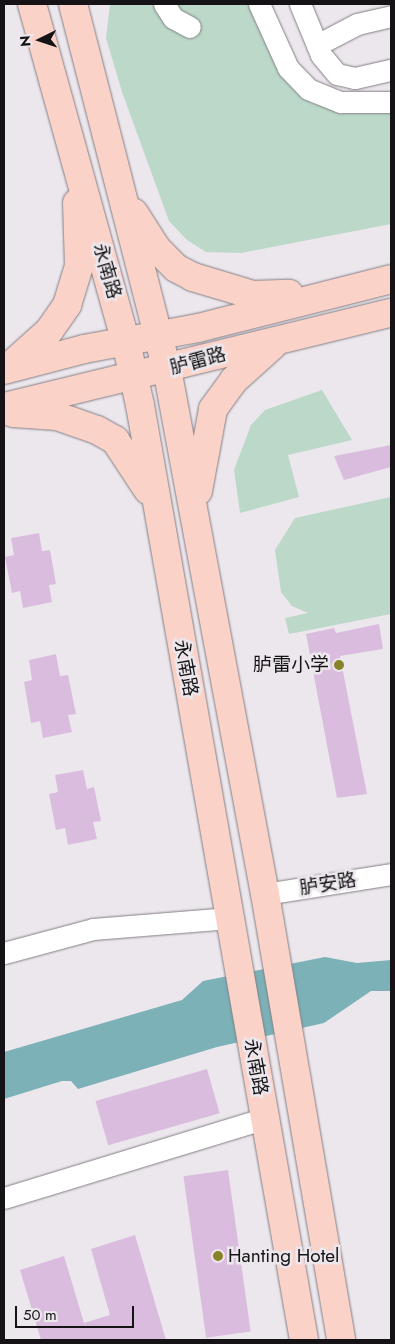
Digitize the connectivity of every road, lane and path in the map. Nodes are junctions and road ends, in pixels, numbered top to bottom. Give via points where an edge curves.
1 (32, 4) edge
2 (73, 4) edge
3 (164, 4) edge
4 (259, 4) edge
5 (300, 4) edge
6 (391, 16) edge
7 (190, 27) dead end
8 (317, 45) junction
9 (391, 70) edge
10 (389, 101) edge
11 (76, 162) junction
12 (120, 187) junction
13 (391, 279) edge
14 (335, 294) junction
15 (391, 313) edge
16 (158, 335) junction
17 (280, 340) junction
18 (126, 342) junction
19 (167, 369) junction
20 (5, 370) edge
21 (134, 376) junction
22 (4, 407) edge
23 (4, 413) edge
24 (157, 508) junction
25 (197, 528) junction
26 (391, 874) edge
27 (265, 894) junction
28 (230, 918) junction
29 (4, 953) edge
30 (265, 1118) junction
31 (4, 1198) edge
32 (304, 1340) edge
33 (341, 1340) edge

1 - 11 main road, 永南路
2 - 12 main road
3 - 7 street via 173,18
4 - 10 street via 288,68 308,89 340,102
5 - 8 street
6 - 8 street via 357,24
8 - 9 street via 330,68 344,76 355,78
11 - 18 main road, 永南路
11 - 20 main road via 78,266 67,306 49,331
12 - 14 main road via 157,249 176,268 193,277 253,295
12 - 16 main road
13 - 14 main road, 胪雷路
14 - 16 main road, 胪雷路
15 - 17 main road, 胪雷路
16 - 18 main road, 胪雷路
16 - 19 main road
17 - 19 main road, 胪雷路
17 - 25 main road via 234,380 214,409 200,474
18 - 20 main road, 胪雷路
18 - 21 main road, 永南路
19 - 21 main road, 胪雷路
19 - 25 main road
21 - 22 main road, 胪雷路
21 - 24 main road, 永南路
23 - 24 main road via 56,416 114,440 134,465
24 - 28 main road, 永南路
25 - 27 main road
26 - 27 street, 胪安路
27 - 33 main road
28 - 29 street via 93,929
28 - 30 main road, 永南路
30 - 31 street
30 - 32 main road, 永南路

